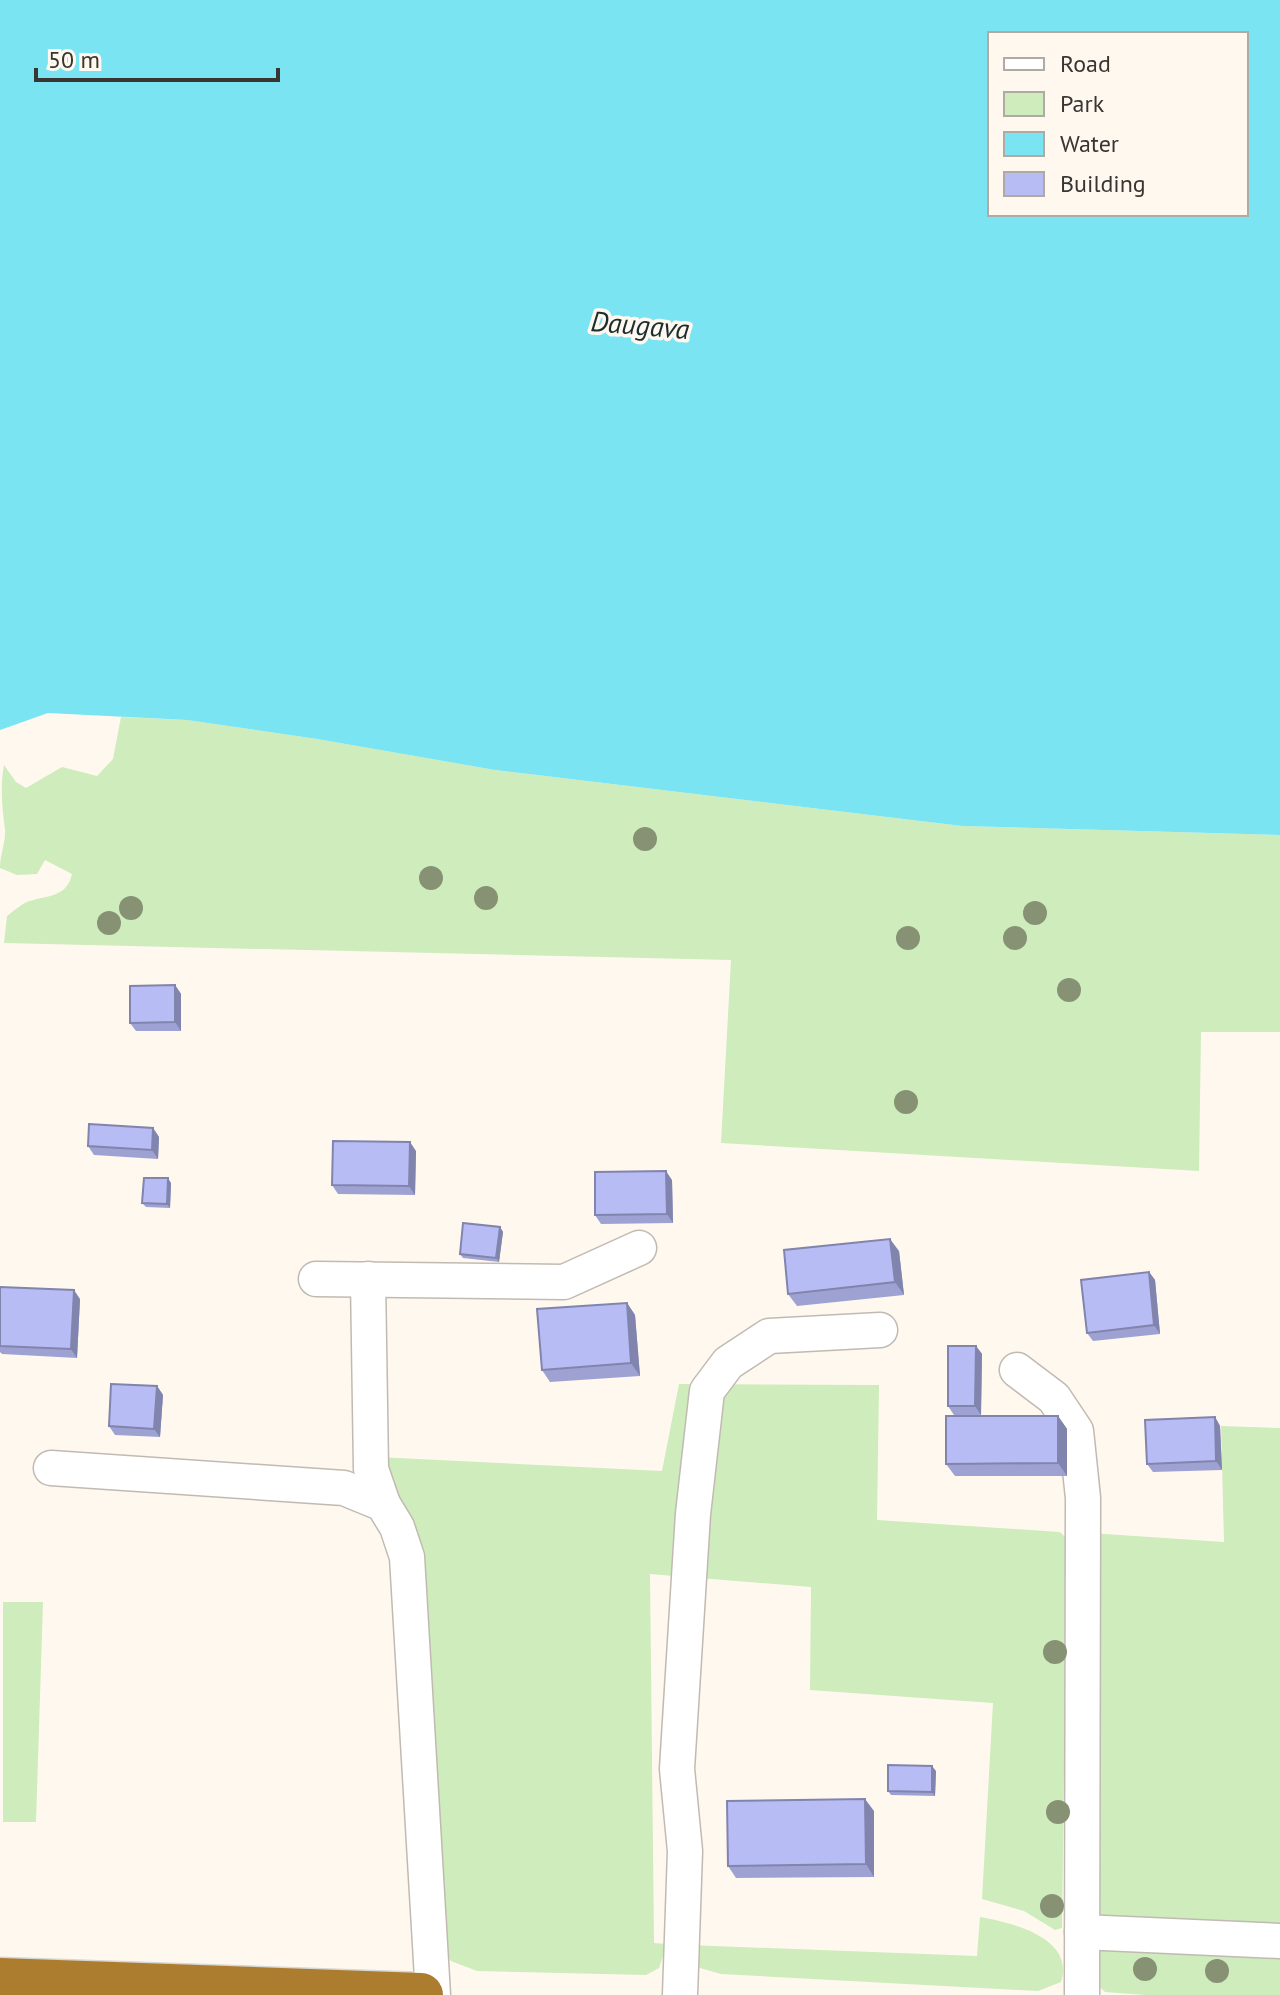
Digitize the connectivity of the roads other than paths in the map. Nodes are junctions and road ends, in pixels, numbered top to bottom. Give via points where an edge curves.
1 (639, 1248) dead end
2 (316, 1279) dead end
3 (368, 1279) junction
4 (880, 1330) dead end
5 (1017, 1370) dead end
6 (51, 1468) dead end
7 (383, 1504) junction
8 (1082, 1932) junction
9 (1280, 1941) edge
10 (0, 1980) edge
11 (421, 1995) edge
12 (433, 1995) edge
13 (680, 1995) edge
14 (1082, 1995) edge

1 - 3 lane via 564,1282
2 - 3 lane
3 - 7 lane via 371,1469
4 - 13 lane via 769,1336 728,1363 707,1391 693,1514 677,1769 685,1851
5 - 8 lane via 1054,1398 1076,1431 1083,1498
6 - 7 lane via 344,1488
7 - 12 lane via 407,1557
8 - 9 lane
8 - 14 lane
10 - 11 highway

